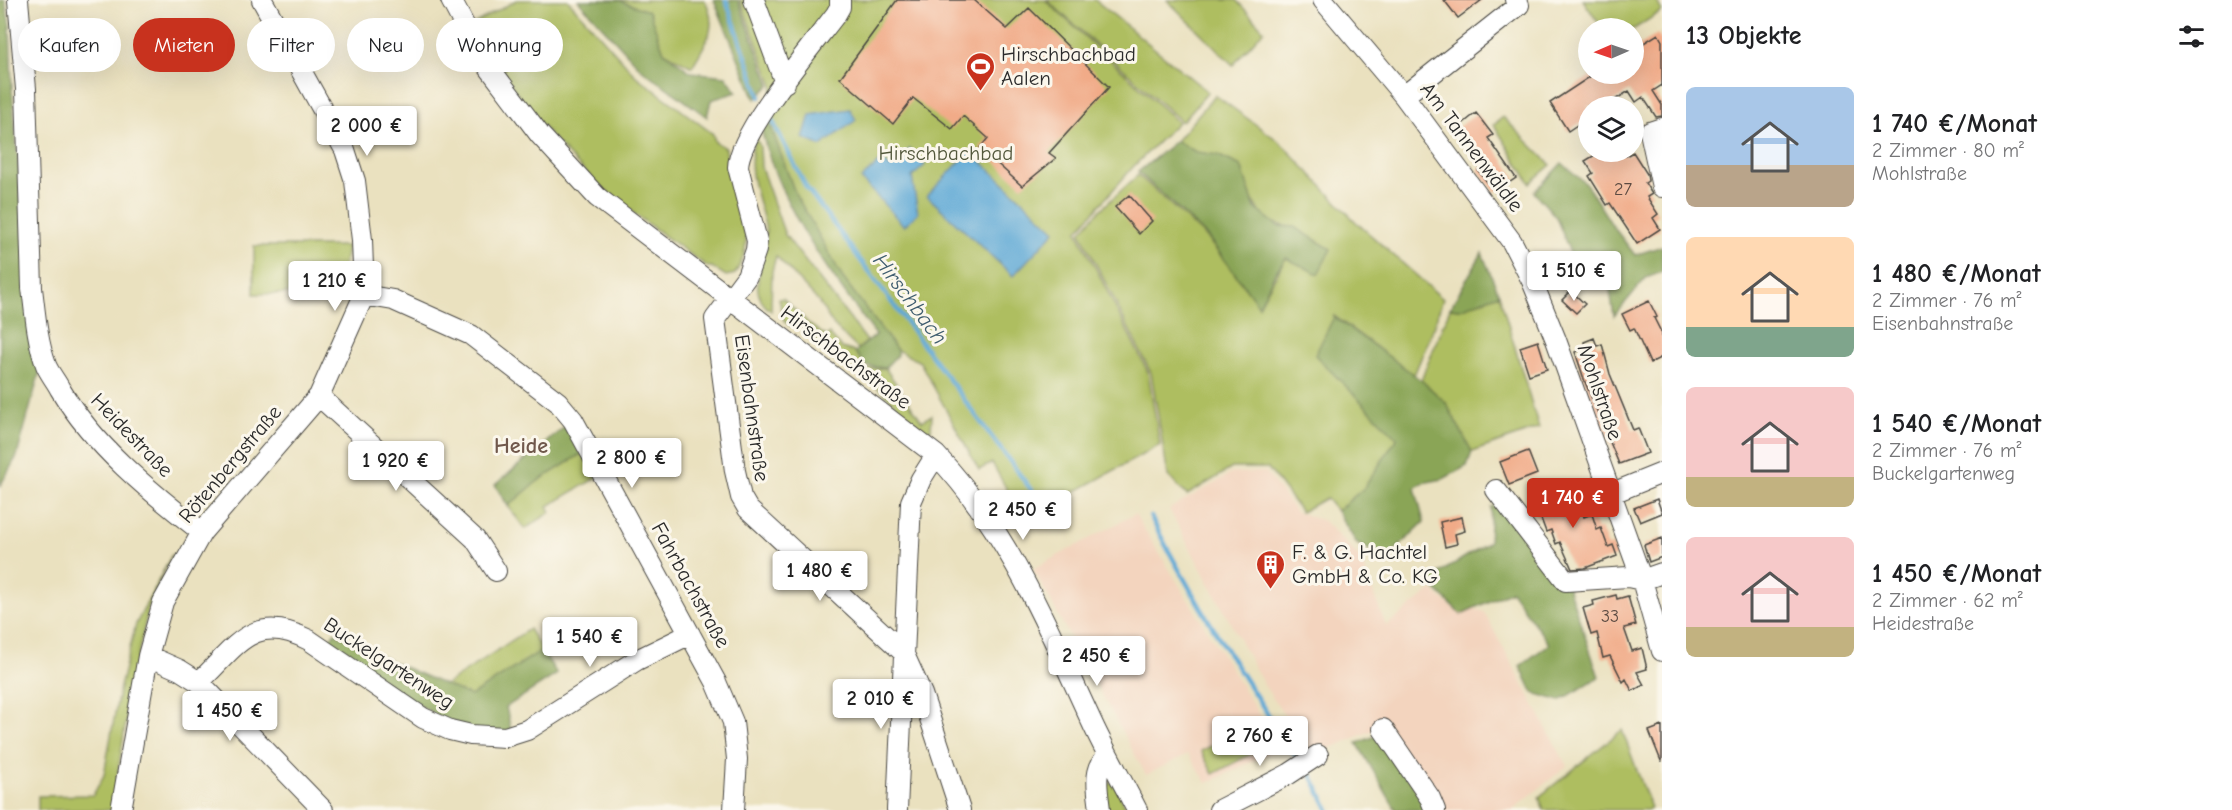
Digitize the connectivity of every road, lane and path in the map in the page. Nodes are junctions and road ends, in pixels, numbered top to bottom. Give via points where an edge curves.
1 (18, 0) edge
2 (262, 0) edge
3 (451, 0) edge
4 (753, 0) edge
5 (840, 0) edge
6 (1323, 0) edge
7 (1515, 0) edge
8 (785, 83) junction
9 (1404, 96) junction
10 (1662, 128) edge
11 (1662, 186) edge
12 (363, 295) junction
13 (731, 299) junction
14 (1556, 340) joint
15 (319, 396) junction
16 (936, 455) junction
17 (1662, 473) edge
18 (1496, 490) dead end
19 (1610, 494) junction
20 (202, 532) junction
21 (496, 571) dead end
22 (1662, 573) edge
23 (1642, 580) junction
24 (690, 634) junction
25 (1662, 651) edge
26 (903, 652) junction
27 (148, 656) junction
28 (199, 682) junction
29 (1383, 729) dead end
30 (1108, 755) junction
31 (1318, 755) dead end
32 (121, 810) edge
33 (323, 810) edge
34 (734, 810) edge
35 (897, 810) edge
36 (960, 810) edge
37 (1100, 810) edge
38 (1137, 810) edge
39 (1219, 810) edge
40 (1435, 810) edge

1 - 20 street, Heidestraße via 26,89 32,288 46,365 74,411 104,447
2 - 12 street via 345,150 356,181
3 - 13 street, Hirschbachstraße via 481,57 540,135 597,197
4 - 8 street
5 - 8 street, Eisenbahnstraße via 836,14
6 - 9 street, Am Tannenwäldle
7 - 9 street via 1519,5
8 - 13 street, Eisenbahnstraße via 755,123 738,157 757,241 747,276
9 - 14 street, Am Tannenwäldle via 1512,242
10 - 11 street via 1650,132
12 - 15 street, Rötenbergstraße
12 - 24 street, Fahrbachstraße via 393,300 471,335 558,402 573,420
13 - 16 street, Hirschbachstraße
13 - 26 street, Eisenbahnstraße via 715,319 741,498 748,509
14 - 19 street, Mohlstraße
15 - 20 street, Rötenbergstraße
15 - 21 street via 475,540
16 - 26 street via 911,502
16 - 30 street, Hirschbachstraße via 967,488 1009,554
17 - 19 street
18 - 23 street via 1566,581 1628,577
19 - 23 street, Mohlstraße
20 - 27 street, Rötenbergstraße via 163,602
22 - 23 street
23 - 25 street, Mohlstraße
24 - 28 street, Buckelgartenweg via 637,660 528,730 505,737 471,735 423,718 291,631 270,628 248,635
24 - 34 street, Fahrbachstraße via 733,722 737,759
26 - 35 street
26 - 36 street, Eisenbahnstraße
27 - 28 street
27 - 32 street, Rötenbergstraße
28 - 33 street
29 - 40 street
30 - 37 street via 1096,775
30 - 38 street, Hirschbachstraße
31 - 39 street

